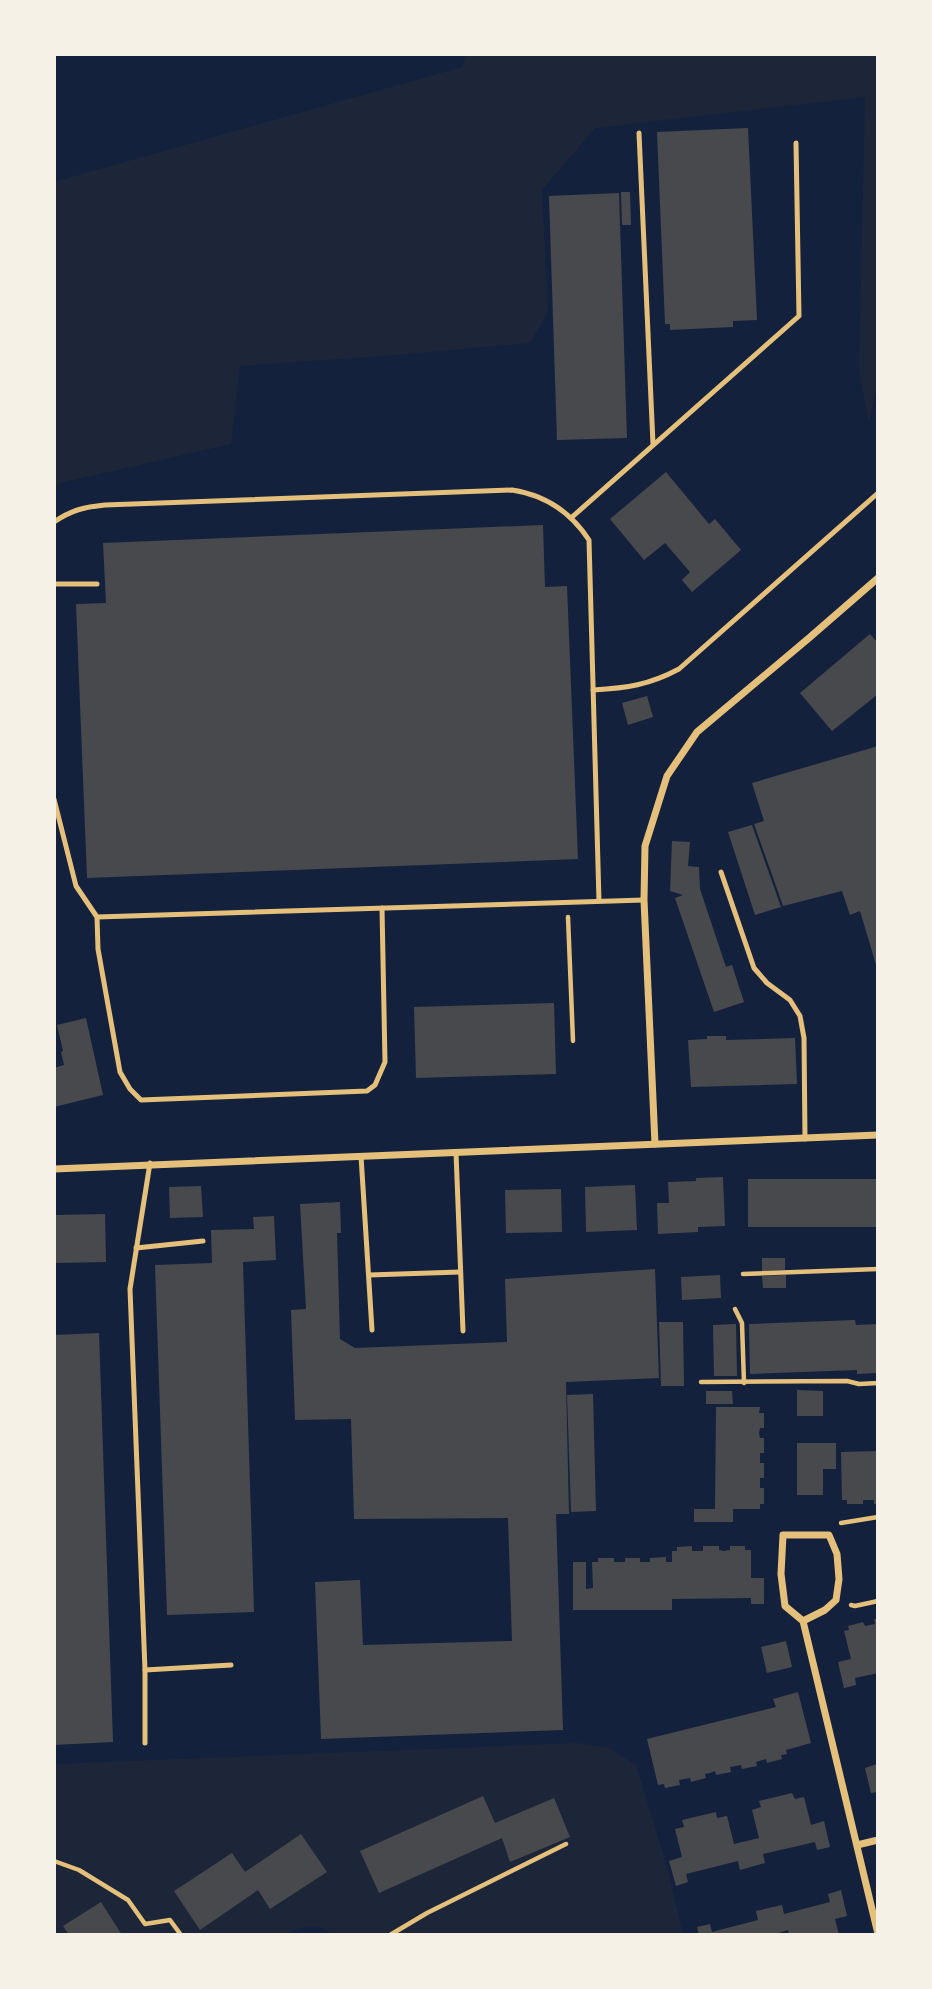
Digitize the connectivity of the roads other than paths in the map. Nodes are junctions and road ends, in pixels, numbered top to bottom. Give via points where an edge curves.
1 (639, 133) dead end
2 (796, 143) dead end
3 (653, 444) junction
4 (878, 493) edge
5 (571, 518) junction
6 (54, 522) edge
7 (878, 578) edge
8 (54, 584) edge
9 (97, 584) dead end
10 (593, 690) junction
11 (54, 799) edge
12 (721, 873) dead end
13 (644, 900) junction
14 (599, 901) junction
15 (382, 908) junction
16 (97, 917) junction
17 (878, 1135) edge
18 (805, 1139) junction
19 (655, 1144) junction
20 (456, 1153) junction
21 (361, 1156) junction
22 (150, 1163) junction
23 (54, 1168) edge
24 (203, 1241) dead end
25 (136, 1248) junction
26 (460, 1272) junction
27 (369, 1275) junction
28 (372, 1330) dead end
29 (463, 1331) dead end
30 (803, 1621) junction
31 (231, 1665) dead end
32 (145, 1670) junction
33 (145, 1743) dead end
34 (878, 1840) edge
35 (857, 1845) junction
36 (878, 1934) edge

1 - 3 lane
2 - 3 lane via 799,316
3 - 5 lane
4 - 10 lane via 679,669 637,687
5 - 6 lane via 547,500 512,490 105,505 85,507
5 - 10 lane via 589,540
7 - 13 street via 697,733 667,776 645,846
8 - 9 lane
10 - 14 lane
11 - 16 lane via 76,886
12 - 18 lane via 754,968 790,1000 800,1016
13 - 14 lane
13 - 19 street
14 - 15 lane
15 - 16 lane
15 - 16 lane via 385,1062 375,1085 367,1091 141,1100 120,1072 98,949
17 - 18 street
18 - 19 street
19 - 20 street
20 - 21 street
20 - 26 lane
21 - 22 street
21 - 27 lane
22 - 23 street
22 - 25 lane
24 - 25 lane
25 - 32 lane via 130,1289
26 - 27 lane
26 - 29 lane
27 - 28 lane
30 - 30 street via 836,1600 837,1554 829,1535 783,1535 785,1606
30 - 35 street
31 - 32 lane
32 - 33 lane
34 - 35 street
35 - 36 street

